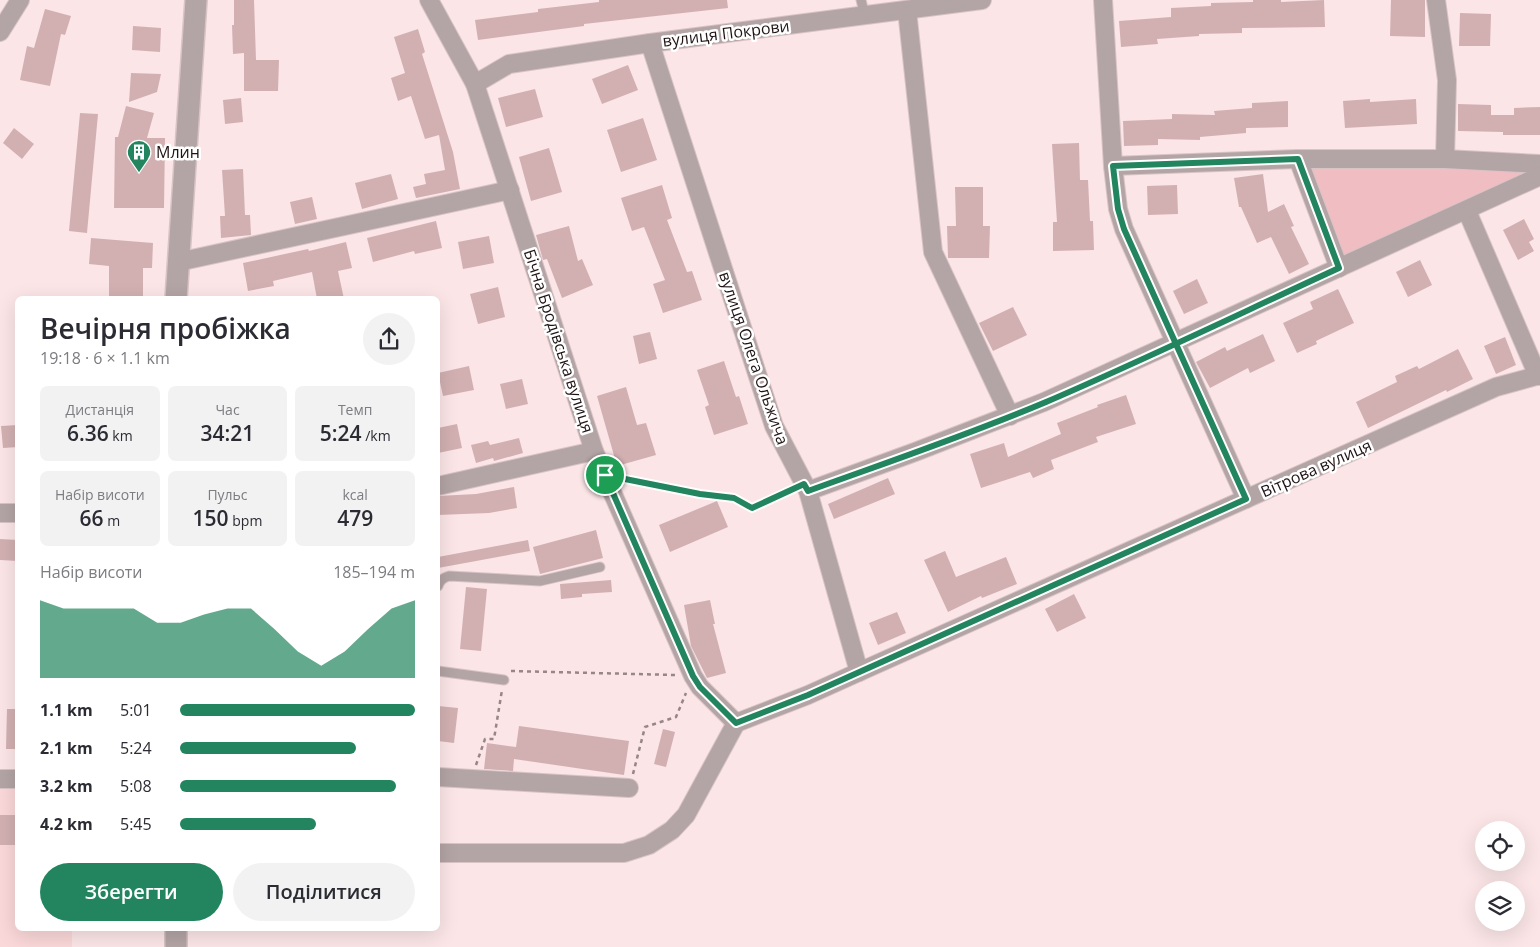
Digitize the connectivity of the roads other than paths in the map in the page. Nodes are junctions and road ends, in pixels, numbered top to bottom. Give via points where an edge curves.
1 (20, 0) edge
2 (196, 0) edge
3 (429, 0) edge
4 (982, 0) edge
5 (1103, 0) edge
6 (1436, 0) edge
7 (863, 8) edge
8 (907, 10) junction
9 (0, 32) edge
10 (650, 43) junction
11 (475, 84) junction
12 (1298, 159) junction
13 (1445, 159) junction
14 (1540, 164) edge
15 (1113, 166) junction
16 (1540, 176) edge
17 (510, 190) junction
18 (1467, 211) junction
19 (178, 262) junction
20 (1339, 268) junction
21 (176, 296) edge
22 (1176, 343) junction
23 (1539, 375) edge
24 (1010, 416) junction
25 (594, 450) junction
26 (440, 486) edge
27 (806, 488) junction
28 (1246, 499) junction
29 (0, 513) edge
30 (15, 513) edge
31 (600, 567) dead end
32 (440, 580) edge
33 (440, 671) edge
34 (859, 672) junction
35 (504, 680) road end
36 (736, 723) junction
37 (440, 778) edge
38 (0, 779) edge
39 (15, 779) edge
40 (629, 788) road end
41 (440, 853) edge
42 (176, 931) edge
43 (176, 947) edge

1 - 9 street
2 - 19 street
3 - 11 street, Бічна Бродівська вулиця
4 - 8 street, вулиця Покрови
5 - 15 street
6 - 13 street via 1447,80
7 - 8 street, вулиця Покрови
7 - 10 street, вулиця Покрови
8 - 24 street via 934,252
10 - 11 street, вулиця Покрови via 509,64
10 - 27 street, вулиця Олега Ольжича via 774,426
11 - 17 street, Бічна Бродівська вулиця
12 - 13 street
12 - 15 street
12 - 20 street
13 - 14 street
15 - 22 street via 1124,229
16 - 18 street
17 - 19 street
17 - 25 street, Бічна Бродівська вулиця
18 - 20 street
18 - 23 street
19 - 21 street
20 - 22 street
22 - 24 street
22 - 28 street
23 - 28 street, Вітрова вулиця via 1496,387
24 - 27 street
25 - 26 street
25 - 36 street, Бічна Бродівська вулиця via 693,676
27 - 34 street, вулиця Олега Ольжича
28 - 34 street, Вітрова вулиця
29 - 30 street
31 - 32 lane via 540,581 449,576
33 - 35 lane
34 - 36 street, Вітрова вулиця
36 - 41 street via 686,815 672,830 649,845 624,853
37 - 40 street
38 - 39 street
42 - 43 street

